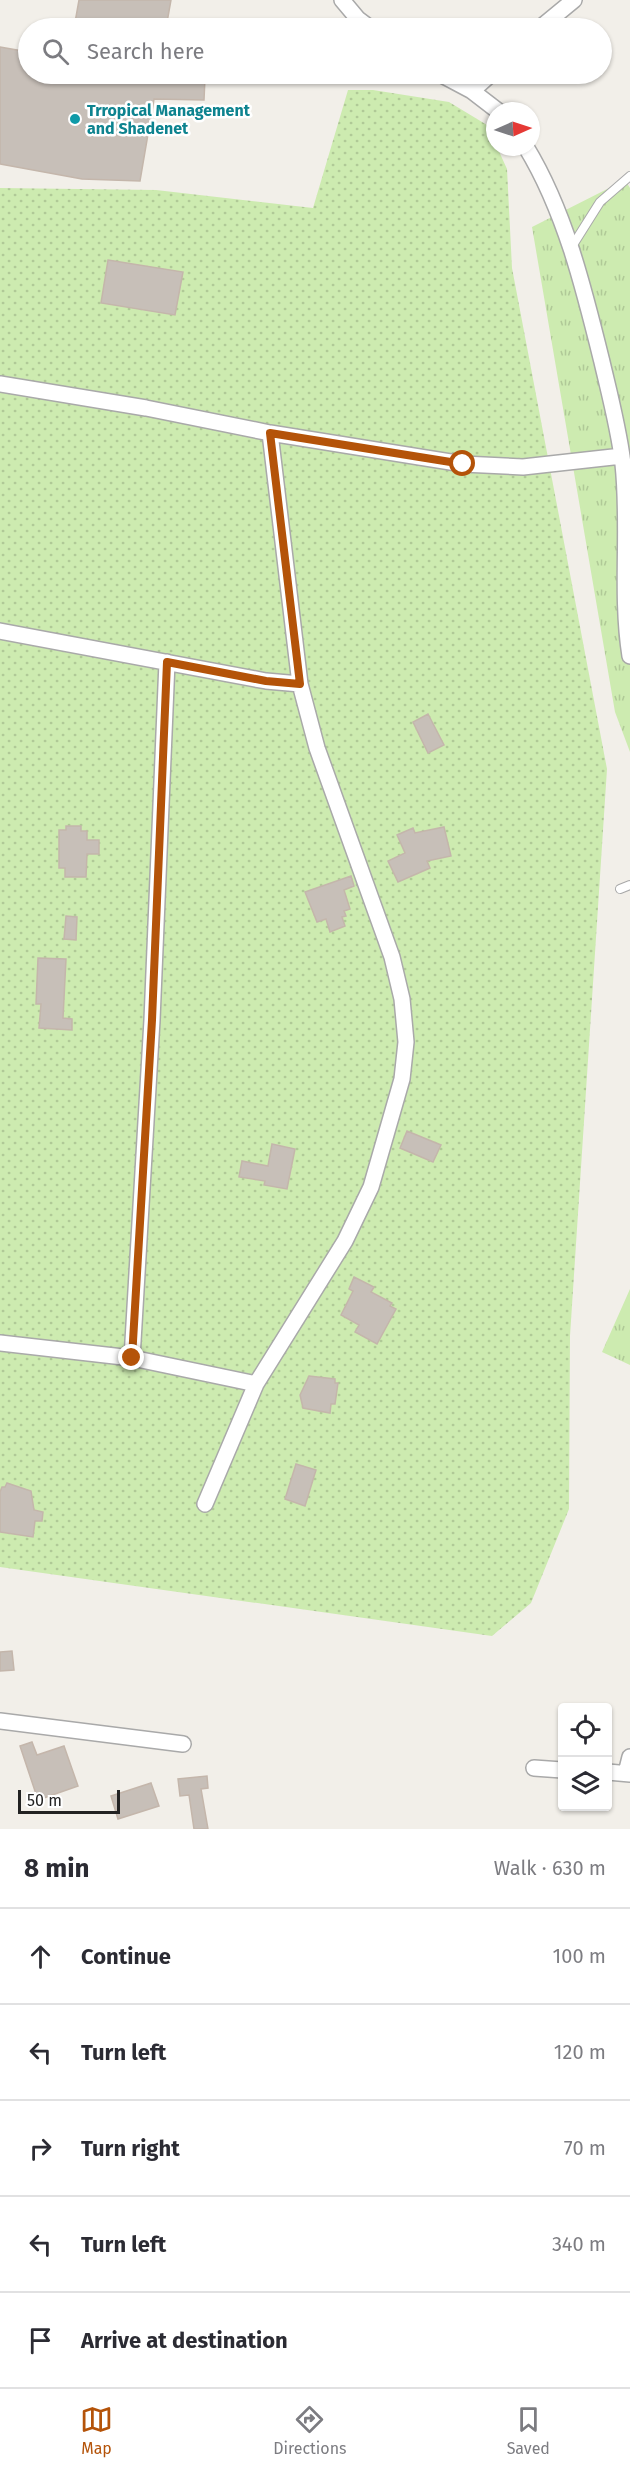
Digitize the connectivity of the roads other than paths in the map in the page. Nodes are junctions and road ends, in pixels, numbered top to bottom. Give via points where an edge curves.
1 (342, 0) edge
2 (574, 0) edge
3 (356, 18) edge
4 (552, 18) edge
5 (459, 84) edge
6 (480, 84) edge
7 (472, 91) junction
8 (486, 102) edge
9 (531, 156) edge
10 (630, 176) edge
11 (570, 249) junction
12 (0, 384) edge
13 (270, 433) junction
14 (622, 456) junction
15 (0, 631) edge
16 (630, 656) edge
17 (167, 662) junction
18 (300, 684) junction
19 (630, 885) edge
20 (620, 889) dead end
21 (0, 1343) edge
22 (132, 1358) junction
23 (255, 1384) junction
24 (205, 1504) dead end
25 (0, 1720) edge
26 (183, 1744) dead end
27 (630, 1757) edge
28 (534, 1768) dead end
29 (558, 1770) edge
30 (612, 1772) edge
31 (628, 1774) edge

1 - 3 street
2 - 4 street
5 - 7 street
6 - 7 street
7 - 8 street
9 - 11 street via 555,204
10 - 11 lane via 600,202
11 - 14 street via 589,309
12 - 13 street
13 - 14 street via 463,464 523,466
13 - 18 street
14 - 16 street via 626,633
15 - 17 street
17 - 18 street
17 - 22 street via 153,1008
18 - 23 street via 317,748 392,957 402,999 406,1042 402,1079 371,1187 345,1241
19 - 20 lane
21 - 22 street
22 - 23 street
23 - 24 street
25 - 26 street
27 - 31 street
28 - 29 street
30 - 31 street

